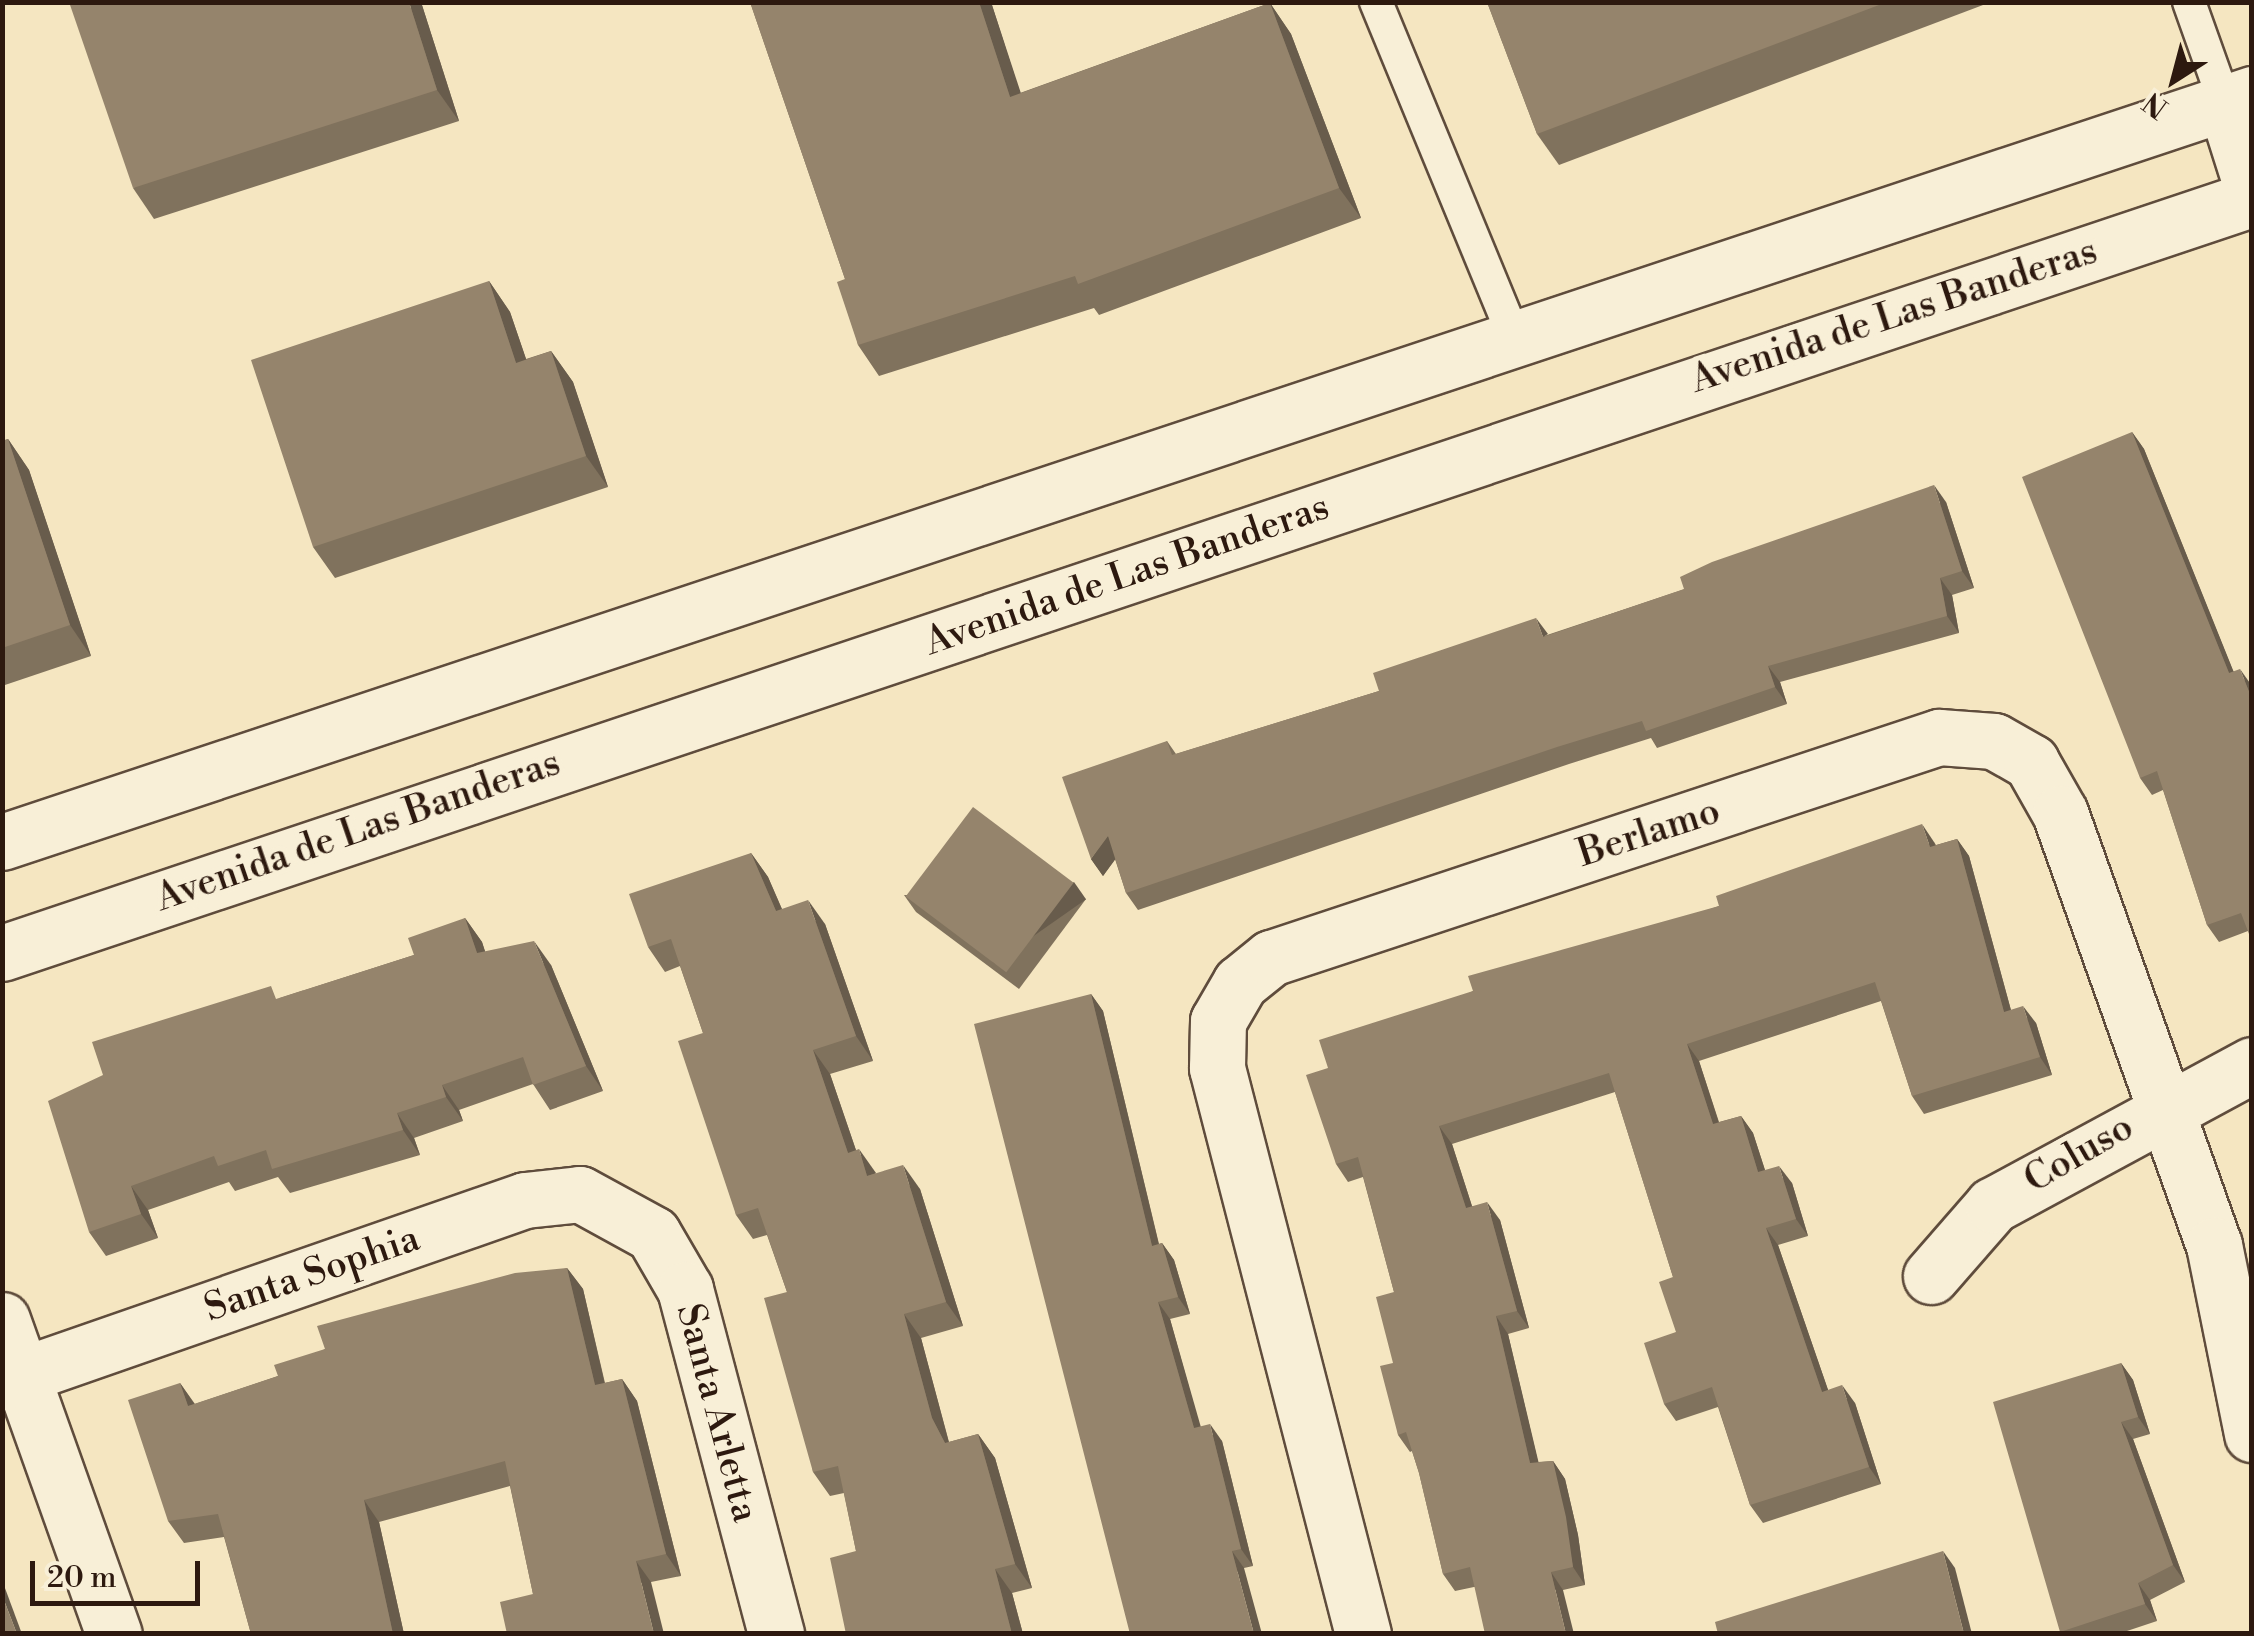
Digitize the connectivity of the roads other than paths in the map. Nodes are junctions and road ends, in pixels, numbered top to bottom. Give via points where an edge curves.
1 (1376, 2) edge
2 (2189, 2) edge
3 (2238, 98) edge
4 (2252, 188) edge
5 (2252, 199) edge
6 (1515, 340) junction
7 (2, 842) edge
8 (2, 953) edge
9 (2252, 1065) edge
10 (2168, 1103) junction
11 (624, 1211) joint
12 (1932, 1276) dead end
13 (2, 1320) edge
14 (12, 1378) edge
15 (2252, 1434) edge
16 (114, 1634) edge
17 (776, 1634) edge
18 (1363, 1634) edge

1 - 6 lane
2 - 3 lane
3 - 4 main road
3 - 6 main road
5 - 8 main road, Avenida de Las Banderas
6 - 7 main road
9 - 10 main road, Coluso
10 - 12 main road, Coluso via 1993,1205
10 - 15 main road, Berlamo via 2214,1245
10 - 18 main road, Berlamo via 2060,812 2031,762 1994,741 1939,738 1271,958 1240,983 1218,1021 1218,1068
11 - 14 main road, Santa Sophia via 580,1194 525,1200
11 - 17 main road, Santa Arletta via 653,1234 685,1289
13 - 14 main road
14 - 16 main road

